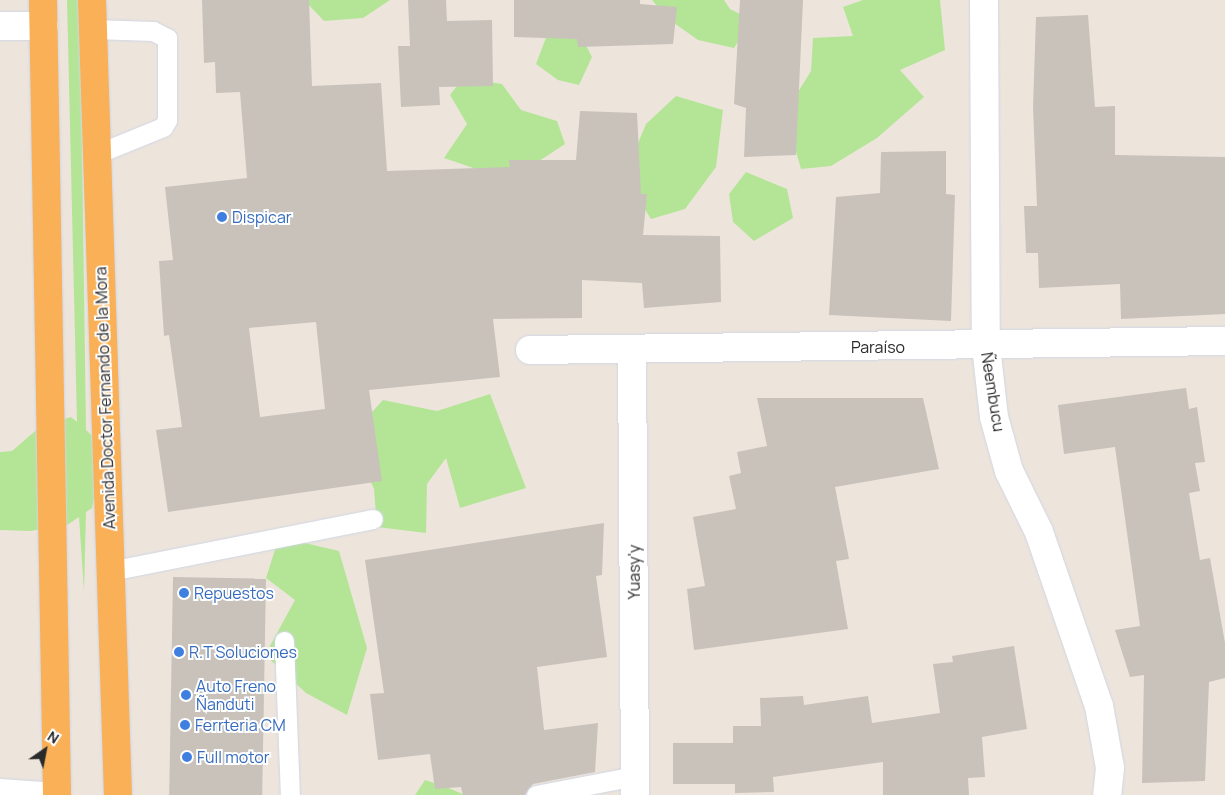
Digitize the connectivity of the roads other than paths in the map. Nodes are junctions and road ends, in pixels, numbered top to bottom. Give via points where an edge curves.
1 (92, 0) edge
2 (984, 0) edge
3 (44, 13) edge
4 (0, 26) edge
5 (93, 29) junction
6 (96, 154) junction
7 (1225, 340) edge
8 (986, 346) junction
9 (632, 349) junction
10 (530, 350) dead end
11 (373, 519) dead end
12 (110, 571) junction
13 (284, 641) dead end
14 (635, 785) edge
15 (0, 788) edge
16 (57, 793) edge
17 (118, 795) edge
18 (290, 795) edge
19 (536, 795) edge
20 (1107, 795) edge

1 - 5 highway, Avenida Doctor Fernando de la Mora
2 - 8 street, Ñeembucu
3 - 4 street
3 - 16 highway
5 - 6 highway, Avenida Doctor Fernando de la Mora
5 - 6 lane via 153,31 167,38 167,120 163,127
6 - 12 highway, Avenida Doctor Fernando de la Mora
7 - 8 street, Paraíso
8 - 9 street, Paraíso
8 - 20 street, Ñeembucu via 994,417 1009,471 1039,532 1099,706 1110,768
9 - 10 street, Paraíso
9 - 14 street, Yuasy'y
11 - 12 lane
12 - 17 highway, Avenida Doctor Fernando de la Mora
13 - 18 lane
14 - 19 lane
15 - 16 lane

